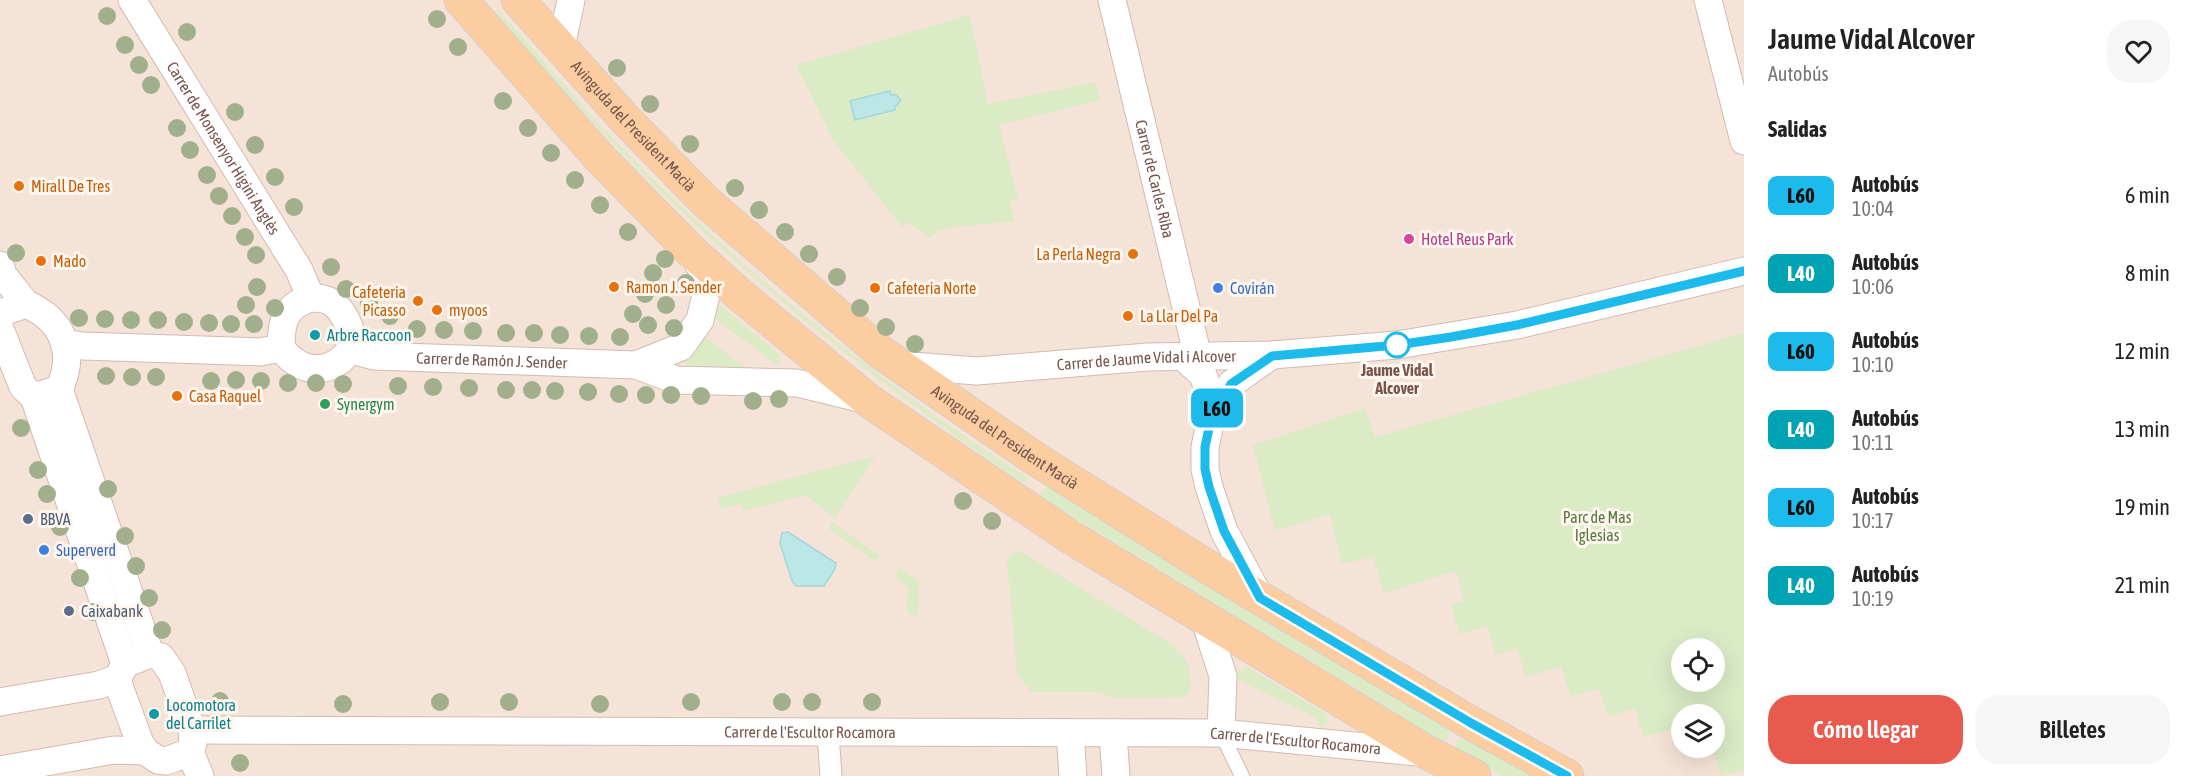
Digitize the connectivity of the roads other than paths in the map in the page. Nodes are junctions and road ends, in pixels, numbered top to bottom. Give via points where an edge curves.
1 (132, 0) edge
2 (460, 0) edge
3 (518, 0) edge
4 (571, 0) edge
5 (1112, 0) edge
6 (1708, 0) edge
7 (561, 47) junction
8 (1744, 141) edge
9 (691, 251) junction
10 (0, 265) edge
11 (1744, 271) edge
12 (311, 298) junction
13 (26, 304) junction
14 (0, 316) edge
15 (0, 329) edge
16 (64, 344) junction
17 (351, 345) junction
18 (281, 348) junction
19 (1272, 356) junction
20 (1190, 357) junction
21 (636, 365) junction
22 (899, 365) junction
23 (47, 393) junction
24 (869, 401) junction
25 (1211, 419) junction
26 (1260, 598) junction
27 (1204, 617) junction
28 (150, 654) junction
29 (122, 671) junction
30 (1223, 676) junction
31 (0, 702) edge
32 (828, 733) junction
33 (1070, 733) junction
34 (1171, 733) junction
35 (1221, 733) junction
36 (1113, 734) junction
37 (1428, 753) junction
38 (178, 758) edge
39 (0, 770) edge
40 (831, 776) edge
41 (1073, 776) edge
42 (1116, 776) edge
43 (1242, 776) edge
44 (1474, 776) edge
45 (1567, 776) edge

1 - 12 street, Carrer de Monsenyor Higini Anglès via 299,270
2 - 9 main road via 598,156
3 - 7 main road, Avinguda del President Macià
4 - 7 street
5 - 20 street, Carrer de Carles Riba
6 - 8 street
7 - 22 main road, Avinguda del President Macià via 705,201
9 - 21 street, Carrer de Ramón J. Sender via 703,272 706,295 700,320 681,347
9 - 24 main road
10 - 13 street via 3,275
11 - 19 street, Carrer de Jaume Vidal i Alcover via 1462,335
12 - 17 street via 331,302 339,310 350,331
12 - 18 street via 293,304 281,327
13 - 14 street
13 - 16 street via 49,317
15 - 23 street via 23,387
16 - 18 street via 260,352
16 - 23 street via 66,371
17 - 18 street via 331,367 319,369 295,364
17 - 21 street, Carrer de Ramón J. Sender via 374,356
19 - 20 street, Carrer de Jaume Vidal i Alcover
19 - 25 street via 1231,384
20 - 22 street, Carrer de Jaume Vidal i Alcover via 977,372
20 - 25 street via 1209,392
21 - 24 street, Carrer de Ramón J. Sender via 676,380 797,382
22 - 26 main road, Avinguda del President Macià via 1034,458
23 - 28 street
23 - 29 street
24 - 27 main road via 1072,538
25 - 26 street via 1205,447 1209,487 1224,531
26 - 45 main road, Avinguda del President Macià
27 - 30 street
27 - 37 main road
28 - 29 street
28 - 38 street via 161,657 172,674
29 - 31 street via 99,685
29 - 38 street via 123,696
30 - 34 street via 1204,713
30 - 35 street
32 - 33 street, Carrer de l'Escultor Rocamora
32 - 38 street, Carrer de l'Escultor Rocamora
32 - 40 street
33 - 36 street, Carrer de l'Escultor Rocamora
33 - 41 street
34 - 35 street, Carrer de l'Escultor Rocamora
34 - 36 street, Carrer de l'Escultor Rocamora
35 - 37 street, Carrer de l'Escultor Rocamora
35 - 43 lane
36 - 42 street
37 - 44 main road
38 - 39 street, Carrer de l'Escultor Rocamora via 114,750

